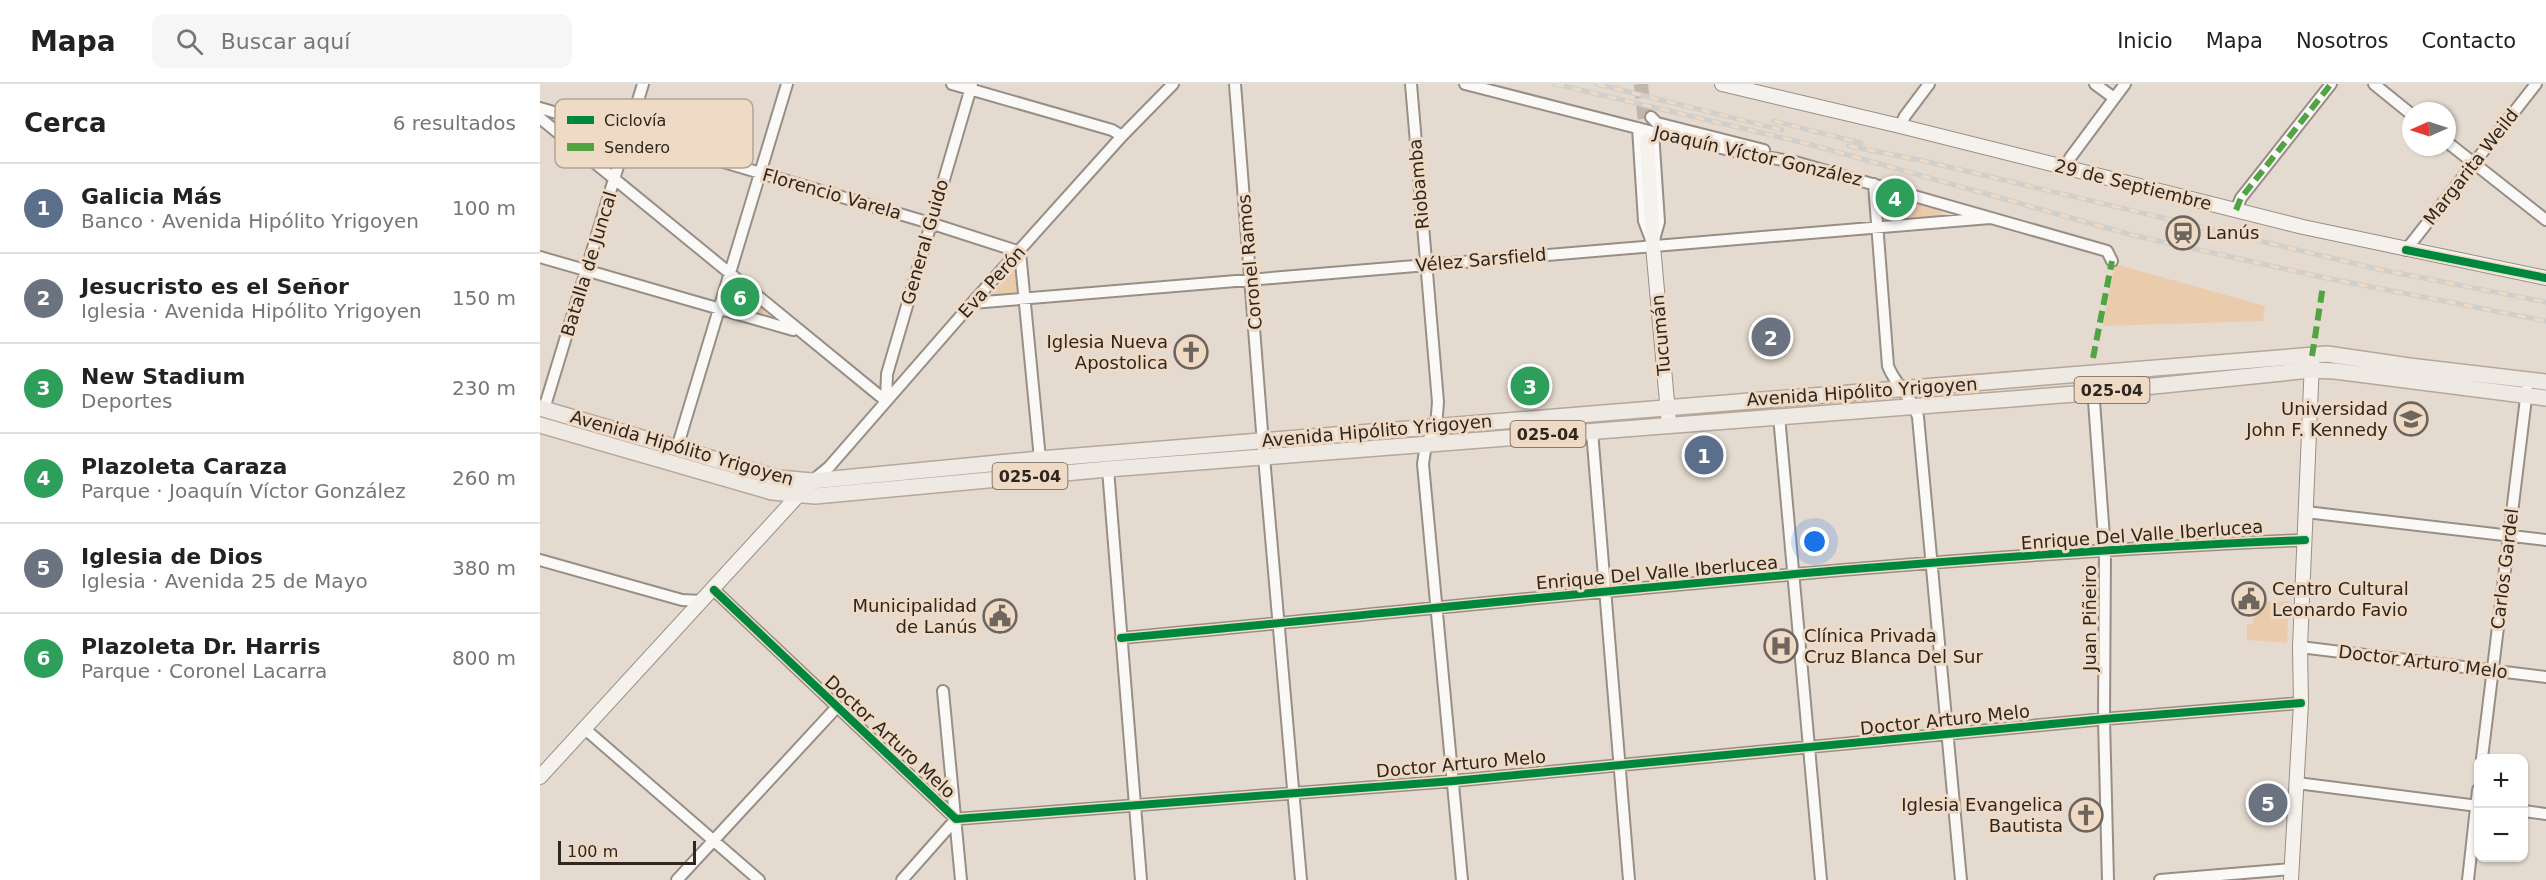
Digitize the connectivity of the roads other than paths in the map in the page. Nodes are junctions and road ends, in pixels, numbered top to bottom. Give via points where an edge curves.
1 (643, 84) edge
2 (787, 84) edge
3 (952, 84) edge
4 (1173, 84) edge
5 (1235, 84) edge
6 (1411, 84) edge
7 (1465, 84) edge
8 (1929, 84) edge
9 (2095, 84) edge
10 (2125, 84) edge
11 (2331, 84) edge
12 (2374, 84) edge
13 (2536, 84) edge
14 (1727, 85) edge
15 (971, 87) edge
16 (2114, 98) junction
17 (639, 99) edge
18 (2402, 107) edge
19 (540, 108) edge
20 (555, 112) edge
21 (1651, 117) dead end
22 (540, 118) edge
23 (1900, 126) junction
24 (1638, 128) junction
25 (555, 130) edge
26 (1122, 136) junction
27 (1650, 137) junction
28 (2456, 149) edge
29 (1795, 162) junction
30 (2474, 164) junction
31 (600, 168) edge
32 (619, 168) edge
33 (740, 168) edge
34 (2066, 168) junction
35 (760, 174) junction
36 (615, 180) junction
37 (1875, 184) junction
38 (2236, 210) junction
39 (1990, 218) junction
40 (2546, 220) edge
41 (930, 223) junction
42 (1879, 227) junction
43 (1653, 246) junction
44 (2406, 250) junction
45 (1020, 252) junction
46 (540, 257) edge
47 (2112, 261) dead end
48 (1426, 264) junction
49 (586, 271) junction
50 (730, 274) junction
51 (1251, 278) junction
52 (2546, 278) edge
53 (1025, 297) junction
54 (972, 303) junction
55 (720, 310) junction
56 (799, 332) junction
57 (2312, 363) junction
58 (2092, 374) junction
59 (2546, 382) edge
60 (2528, 388) junction
61 (1901, 390) junction
62 (2093, 392) junction
63 (2546, 398) edge
64 (886, 401) junction
65 (1912, 406) junction
66 (1668, 407) junction
67 (542, 408) edge
68 (1779, 416) junction
69 (1669, 424) junction
70 (540, 425) edge
71 (1436, 427) junction
72 (1592, 431) junction
73 (1263, 441) junction
74 (1426, 444) junction
75 (677, 448) junction
76 (1264, 457) junction
77 (1040, 459) junction
78 (1108, 469) junction
79 (812, 482) junction
80 (797, 496) junction
81 (2306, 512) junction
82 (2510, 536) junction
83 (2305, 540) junction
84 (2546, 540) edge
85 (2105, 551) junction
86 (540, 560) edge
87 (1932, 564) junction
88 (1793, 576) junction
89 (714, 590) junction
90 (1604, 593) junction
91 (702, 602) junction
92 (1437, 609) junction
93 (1279, 623) junction
94 (1121, 638) junction
95 (2300, 647) junction
96 (2493, 671) junction
97 (2546, 677) edge
98 (943, 691) dead end
99 (2301, 704) junction
100 (836, 708) junction
101 (2104, 719) junction
102 (585, 729) junction
103 (1948, 735) junction
104 (1808, 748) junction
105 (2483, 754) edge
106 (1618, 764) junction
107 (540, 777) edge
108 (1453, 781) junction
109 (2296, 783) junction
110 (1294, 792) junction
111 (2474, 805) edge
112 (1134, 806) junction
113 (2478, 808) edge
114 (2528, 812) edge
115 (2546, 814) edge
116 (956, 819) junction
117 (714, 840) junction
118 (2292, 874) edge
119 (677, 880) edge
120 (759, 880) edge
121 (902, 880) edge
122 (961, 880) edge
123 (1140, 880) edge
124 (1301, 880) edge
125 (1462, 880) edge
126 (1629, 880) edge
127 (1821, 880) edge
128 (1961, 880) edge
129 (2108, 880) edge
130 (2160, 880) edge
131 (2468, 880) edge

1 - 17 street, Batalla de Juncal
2 - 35 street
3 - 15 street
4 - 26 street, Eva Perón
5 - 51 street, Coronel Ramos
6 - 48 street, Riobamba
7 - 24 street, Joaquín Víctor González
8 - 23 street
9 - 16 street
10 - 16 street
11 - 38 street via 2241,198
12 - 18 street
13 - 30 street, Margarita Weild
14 - 23 street, 29 de Septiembre
15 - 26 street
15 - 41 street, General Guido
16 - 34 street
19 - 20 street, Florencio Varela
21 - 29 street via 1657,123 1764,150
22 - 25 street
23 - 34 street, 29 de Septiembre
24 - 27 street, Joaquín Víctor González
24 - 43 street, Tucumán via 1644,221
26 - 45 street, Eva Perón
27 - 29 street, Joaquín Víctor González
27 - 43 street
28 - 30 street
29 - 37 street, Joaquín Víctor González
30 - 40 street
30 - 44 street, Margarita Weild
31 - 36 street
32 - 36 street, Batalla de Juncal
33 - 35 street, Florencio Varela
34 - 38 street, 29 de Septiembre
35 - 41 street, Florencio Varela
35 - 50 street
36 - 49 street, Batalla de Juncal
36 - 50 street
37 - 39 street, Joaquín Víctor González
37 - 42 street
38 - 44 street, 29 de Septiembre
39 - 42 street, Vélez Sarsfield
39 - 47 street, Joaquín Víctor González via 2107,251
41 - 45 street, Florencio Varela
41 - 64 street, General Guido via 887,374
42 - 43 street, Vélez Sarsfield
42 - 61 street via 1888,366
43 - 48 street, Vélez Sarsfield
43 - 66 street, Tucumán
44 - 52 street, 29 de Septiembre
45 - 53 street
45 - 54 street, Eva Perón
46 - 49 street
48 - 51 street, Vélez Sarsfield
48 - 71 street, Riobamba via 1438,402
49 - 55 street
49 - 67 street, Batalla de Juncal
50 - 55 street
50 - 56 street
51 - 53 street, Vélez Sarsfield
51 - 73 street, Coronel Ramos
53 - 54 street, Vélez Sarsfield
53 - 77 street
54 - 64 street, Eva Perón
55 - 56 street
55 - 75 street
56 - 64 street
57 - 58 main road, Avenida Hipólito Yrigoyen / 025-04
57 - 60 main road, Avenida Hipólito Yrigoyen / 025-04 via 2335,371
57 - 62 main road, Avenida Hipólito Yrigoyen / 025-04
57 - 81 street
58 - 61 main road, Avenida Hipólito Yrigoyen / 025-04
58 - 62 street, Juan Piñeiro
59 - 60 main road, Avenida Hipólito Yrigoyen / 025-04
60 - 63 main road, Avenida Hipólito Yrigoyen / 025-04
60 - 82 street, Carlos Gardel
61 - 65 street
61 - 66 main road, Avenida Hipólito Yrigoyen / 025-04
62 - 65 main road, Avenida Hipólito Yrigoyen / 025-04
62 - 85 street, Juan Piñeiro
64 - 79 street, Eva Perón
65 - 68 main road, Avenida Hipólito Yrigoyen / 025-04
65 - 87 street via 1918,417
66 - 69 street, Tucumán
66 - 71 main road, Avenida Hipólito Yrigoyen / 025-04
67 - 75 main road, Avenida Hipólito Yrigoyen / 025-04
68 - 69 main road, Avenida Hipólito Yrigoyen / 025-04
68 - 88 street
69 - 72 main road, Avenida Hipólito Yrigoyen / 025-04
70 - 80 main road, Avenida Hipólito Yrigoyen / 025-04
71 - 73 main road, Avenida Hipólito Yrigoyen / 025-04
71 - 74 street
72 - 74 main road, Avenida Hipólito Yrigoyen / 025-04
72 - 90 street
73 - 76 street, Coronel Ramos
73 - 77 main road, Avenida Hipólito Yrigoyen / 025-04
74 - 76 main road, Avenida Hipólito Yrigoyen / 025-04
74 - 92 street via 1423,464
75 - 79 main road, Avenida Hipólito Yrigoyen / 025-04 via 778,478
76 - 78 main road, Avenida Hipólito Yrigoyen / 025-04
76 - 93 street, Coronel Ramos
77 - 79 main road, Avenida Hipólito Yrigoyen / 025-04
78 - 80 main road, Avenida Hipólito Yrigoyen / 025-04
78 - 94 street
79 - 80 street
80 - 89 street
81 - 82 street
81 - 83 street
82 - 84 street
82 - 96 street, Carlos Gardel
83 - 85 street, Enrique Del Valle Iberlucea
83 - 95 street
85 - 87 street, Enrique Del Valle Iberlucea
85 - 101 street, Juan Piñeiro
86 - 91 street via 682,600
87 - 88 street, Enrique Del Valle Iberlucea
87 - 103 street
88 - 90 street, Enrique Del Valle Iberlucea
88 - 104 street
89 - 91 street
89 - 100 street, Doctor Arturo Melo
90 - 92 street, Enrique Del Valle Iberlucea
90 - 106 street
91 - 102 street
92 - 93 street, Enrique Del Valle Iberlucea
92 - 108 street
93 - 94 street, Enrique Del Valle Iberlucea
93 - 110 street, Coronel Ramos
94 - 112 street
95 - 96 street, Doctor Arturo Melo
95 - 99 street
96 - 97 street, Doctor Arturo Melo
96 - 105 street, Carlos Gardel
98 - 116 street
99 - 101 street, Doctor Arturo Melo
99 - 109 street
100 - 116 street, Doctor Arturo Melo
100 - 117 street
101 - 103 street, Doctor Arturo Melo
101 - 129 street, Juan Piñeiro
102 - 107 street
102 - 117 street
103 - 104 street, Doctor Arturo Melo
103 - 128 street
104 - 106 street, Doctor Arturo Melo
104 - 127 street
106 - 108 street, Doctor Arturo Melo
106 - 126 street
108 - 110 street, Doctor Arturo Melo
108 - 125 street
109 - 111 street
109 - 118 street
110 - 112 street, Doctor Arturo Melo
110 - 124 street, Coronel Ramos
112 - 116 street, Doctor Arturo Melo
112 - 123 street
113 - 131 street
114 - 115 street
116 - 121 street
116 - 122 street
117 - 119 street
117 - 120 street
118 - 130 street

